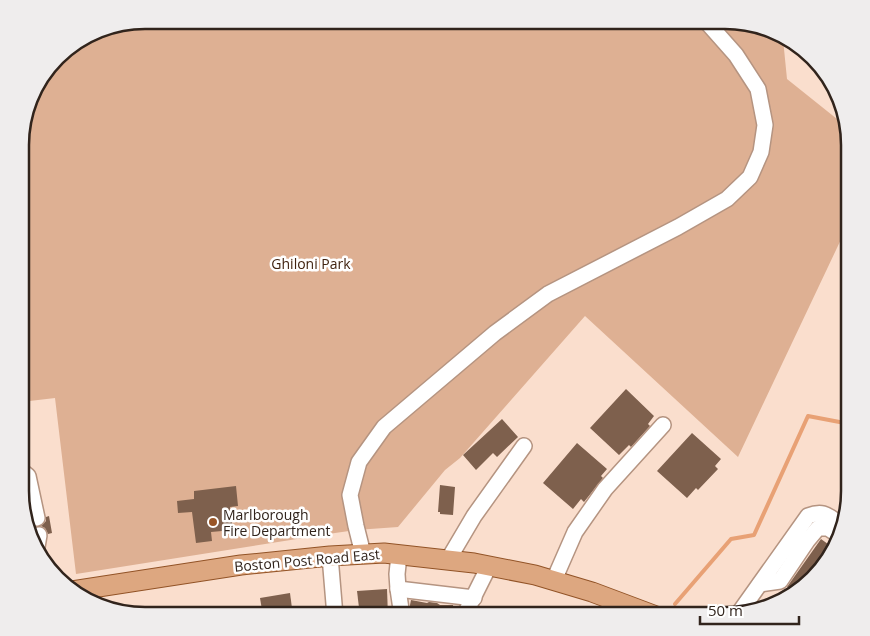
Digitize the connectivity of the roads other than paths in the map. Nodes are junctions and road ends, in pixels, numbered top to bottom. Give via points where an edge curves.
1 (713, 29) edge
2 (663, 426) dead end
3 (524, 446) dead end
4 (29, 481) edge
5 (37, 518) dead end
6 (837, 522) edge
7 (834, 532) edge
8 (363, 554) junction
9 (399, 555) junction
10 (330, 556) junction
11 (448, 560) junction
12 (489, 566) junction
13 (554, 580) junction
14 (760, 584) junction
15 (83, 589) edge
16 (398, 589) junction
17 (474, 598) junction
18 (744, 606) edge
19 (333, 607) edge
20 (401, 607) edge
21 (469, 607) edge
22 (611, 607) edge

1 - 8 lane via 758,88 765,125 761,152 750,177 727,199 548,294 494,333 384,427 359,462 350,495
2 - 13 lane via 605,490 575,532
3 - 11 lane via 474,516
4 - 5 lane
6 - 14 lane via 823,514 808,516
7 - 14 lane via 818,528 780,581
8 - 9 main road, Boston Post Road East
8 - 10 main road, Boston Post Road East
9 - 11 main road, Boston Post Road East
9 - 16 lane
10 - 15 main road, Boston Post Road East via 242,565
10 - 19 lane
11 - 12 main road, Boston Post Road East
12 - 13 main road, Boston Post Road East
12 - 17 lane
13 - 22 main road, Boston Post Road East via 592,592
14 - 18 lane
16 - 17 lane
16 - 20 lane
17 - 21 lane

